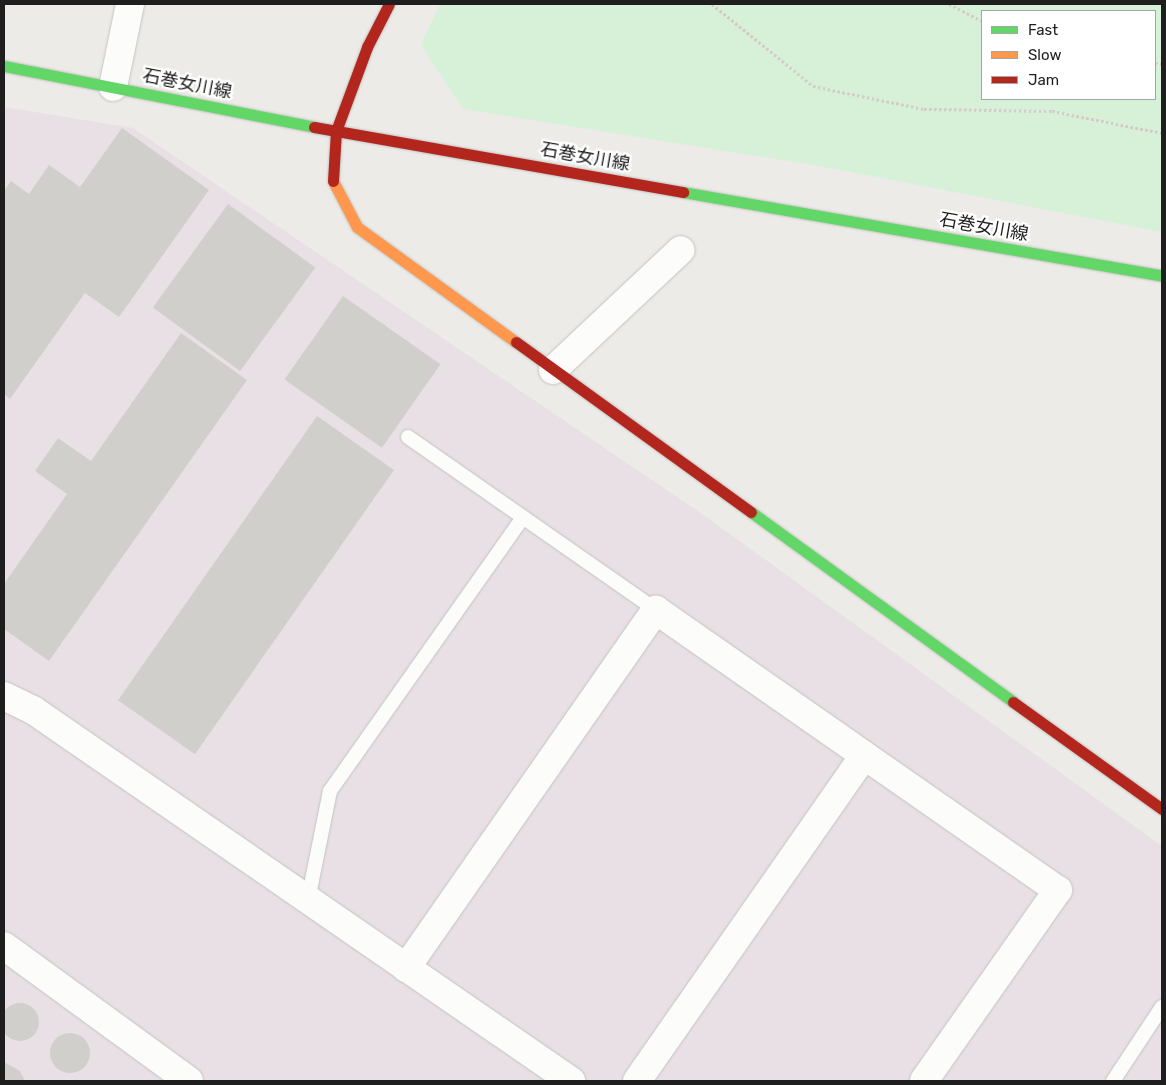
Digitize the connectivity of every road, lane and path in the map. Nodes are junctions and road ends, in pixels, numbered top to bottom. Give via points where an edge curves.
1 (130, 4) edge
2 (389, 4) edge
3 (712, 4) edge
4 (949, 4) edge
5 (981, 20) edge
6 (4, 66) edge
7 (113, 87) junction
8 (336, 131) junction
9 (1162, 133) edge
10 (681, 250) dead end
11 (1162, 276) edge
12 (554, 370) junction
13 (408, 437) dead end
14 (523, 517) junction
15 (656, 610) junction
16 (4, 696) edge
17 (864, 755) junction
18 (1162, 809) edge
19 (308, 900) junction
20 (4, 946) edge
21 (406, 968) junction
22 (1162, 1008) edge
23 (189, 1081) edge
24 (571, 1081) edge
25 (637, 1081) edge
26 (924, 1081) edge
27 (1113, 1081) edge

1 - 7 street
2 - 8 street via 367,47
3 - 9 path via 812,86 924,109 1052,111
4 - 5 path
6 - 7 street, 石巻女川線
7 - 8 street, 石巻女川線
8 - 11 street, 石巻女川線
8 - 12 street via 333,187 357,226
10 - 12 street
12 - 18 street
13 - 14 lane
14 - 15 lane
14 - 19 lane via 330,791
15 - 17 street
15 - 21 street
16 - 19 street via 33,710
17 - 25 street
17 - 26 street via 1058,890
19 - 21 street
20 - 23 street
21 - 24 street
22 - 27 lane

